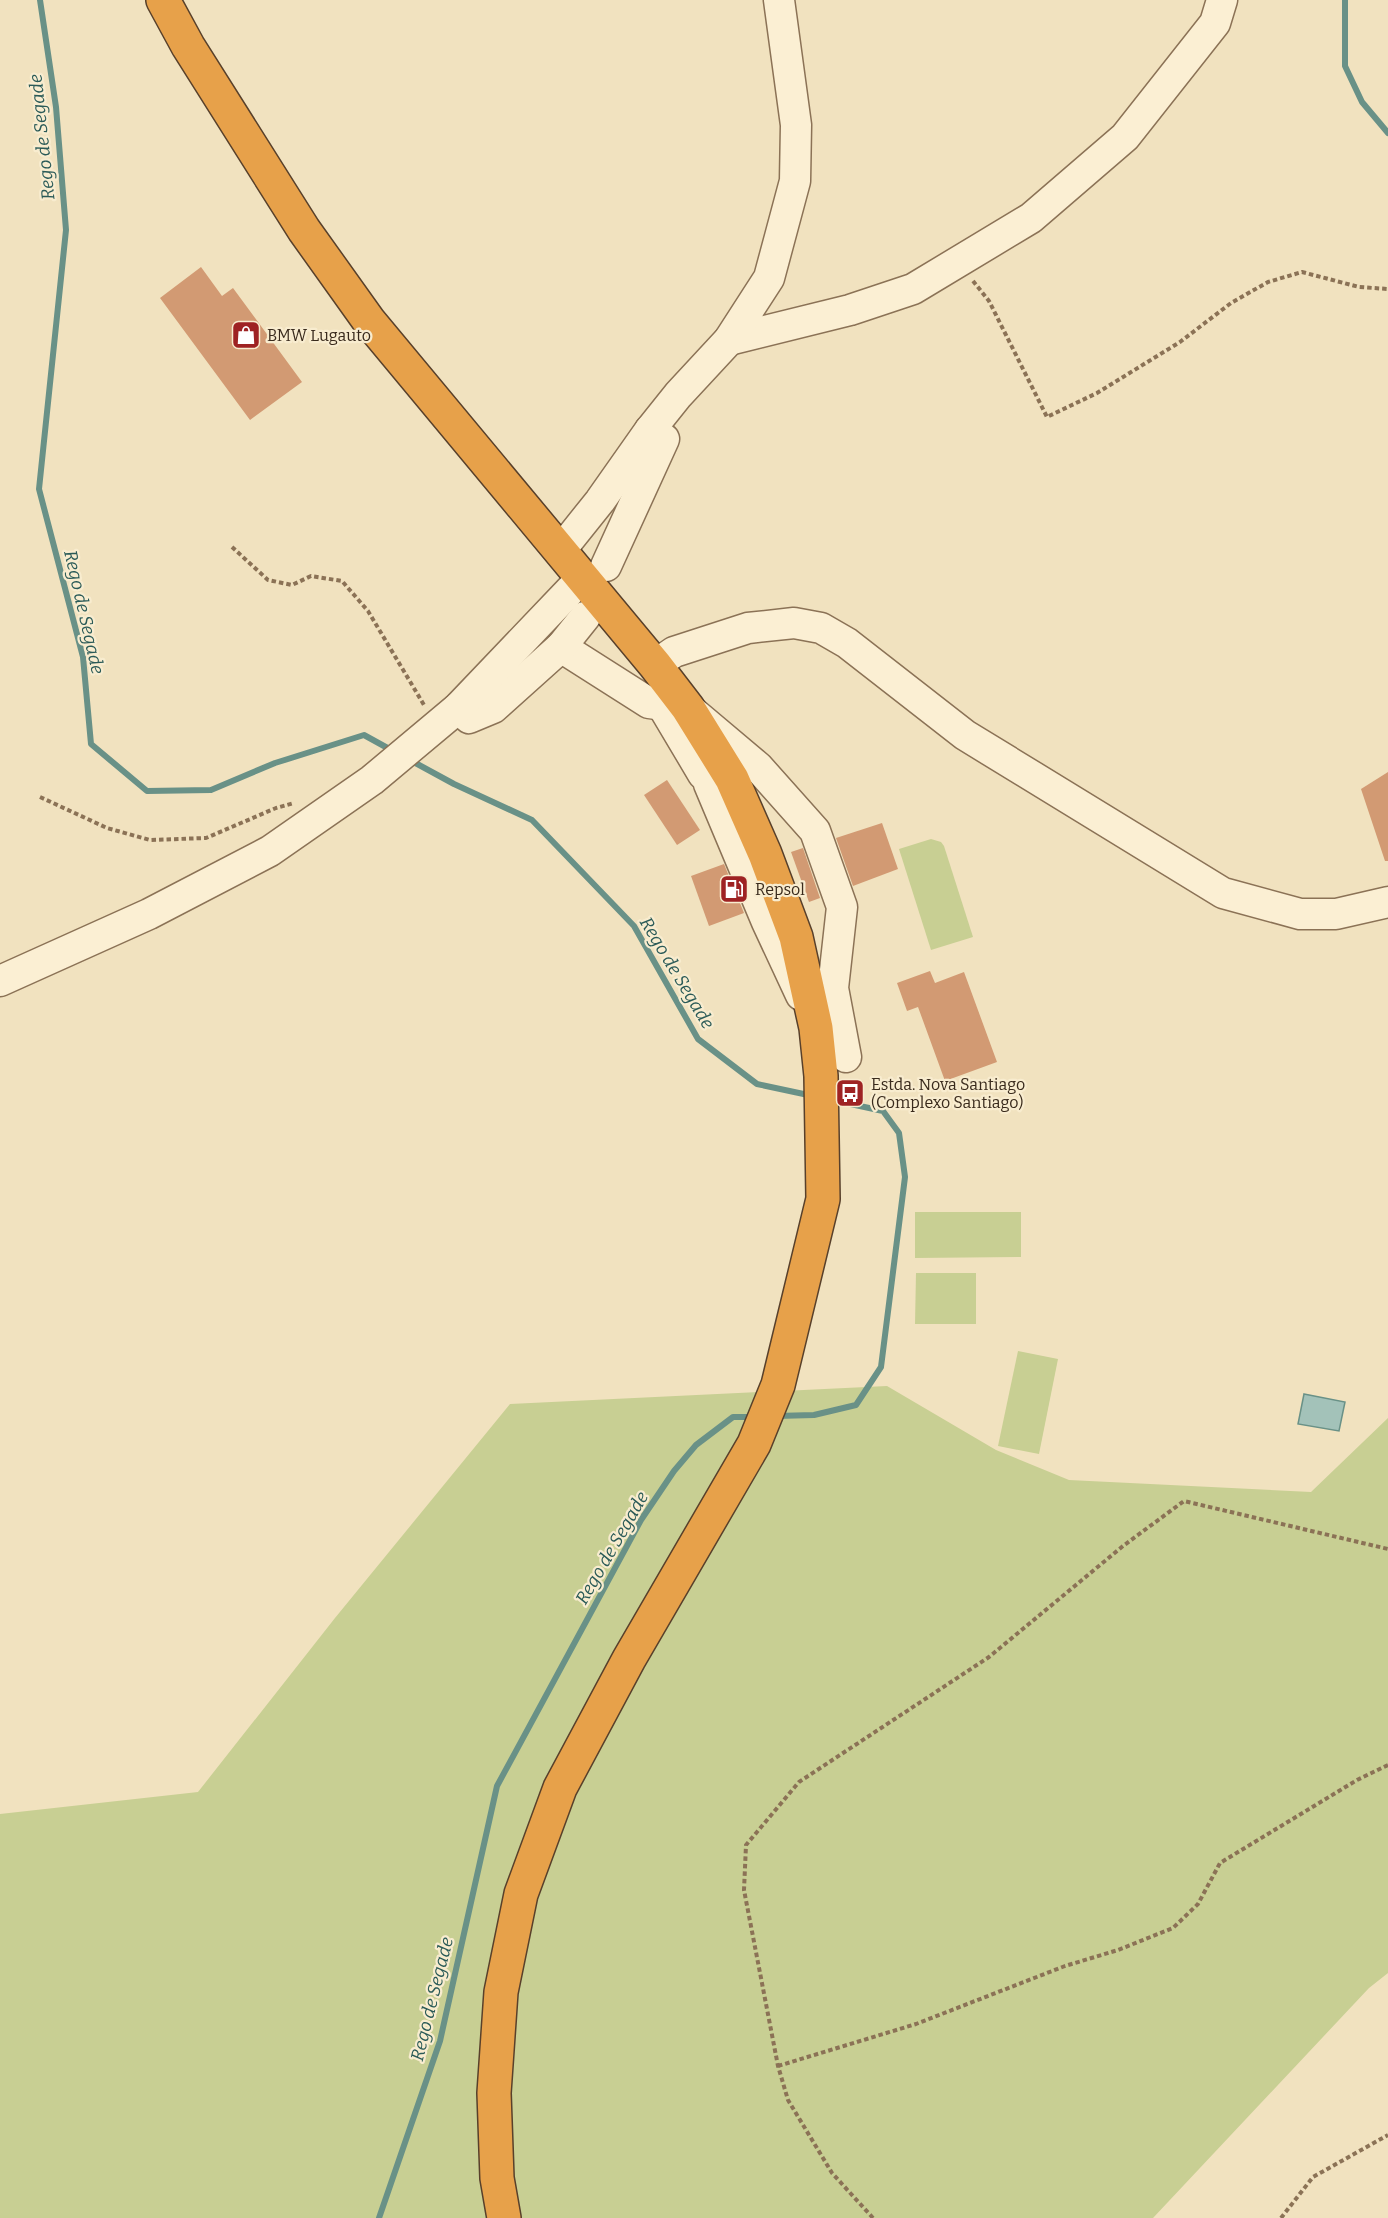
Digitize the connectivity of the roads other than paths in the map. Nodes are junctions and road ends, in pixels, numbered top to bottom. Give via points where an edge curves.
1 (163, 0) edge
2 (779, 0) edge
3 (1222, 0) edge
4 (729, 340) junction
5 (650, 430) junction
6 (560, 551) junction
7 (594, 572) junction
8 (585, 617) dead end
9 (561, 648) junction
10 (655, 665) junction
11 (685, 715) junction
12 (447, 717) junction
13 (709, 784) junction
14 (1388, 902) edge
15 (0, 981) edge
16 (816, 1028) junction
17 (846, 1057) dead end
18 (504, 2218) edge

1 - 6 highway via 304,230 369,321
2 - 4 street via 796,125 795,181 768,278
3 - 4 street via 1215,23 1125,137 1030,218 913,289
4 - 5 street
5 - 6 street
5 - 7 street via 664,439
6 - 7 highway
7 - 10 highway
7 - 12 street
8 - 9 street
9 - 11 street via 649,703
9 - 12 street via 493,708 469,718
10 - 11 highway
10 - 14 street via 674,652 748,628 794,623 821,628 847,643 965,735 1223,893 1300,915 1336,914
11 - 13 street
11 - 13 street
11 - 16 highway via 732,779 769,865 796,937
11 - 17 street via 758,767 815,831 842,907 833,988
12 - 15 street via 372,780 270,851 149,914
13 - 16 street via 766,922
16 - 18 highway via 821,1076 823,1199 777,1386 754,1444 629,1659 560,1788 521,1894 501,1992 494,2093 496,2178

